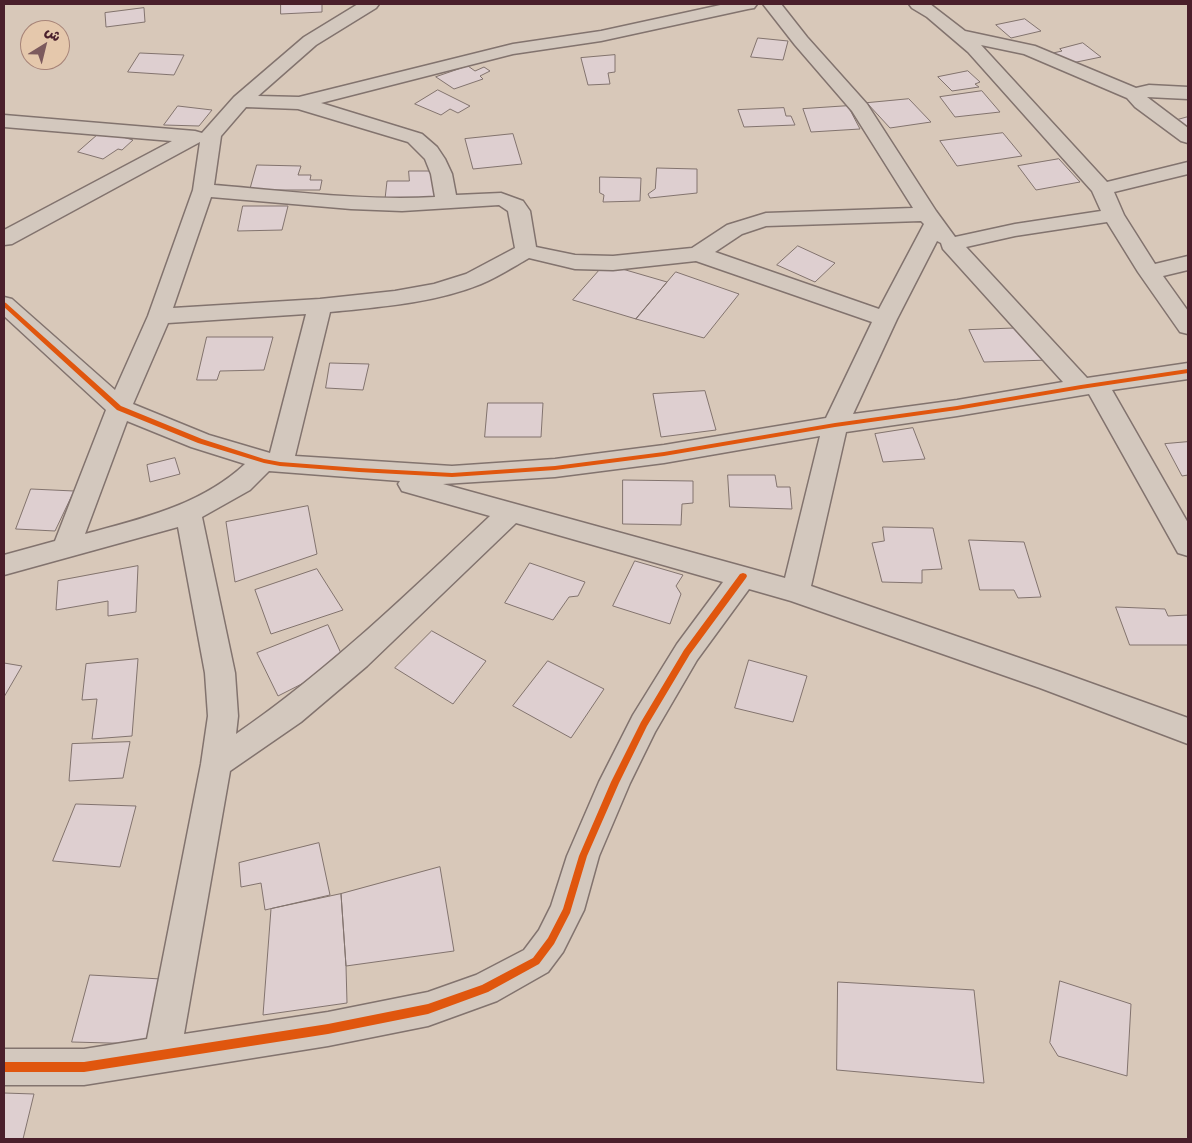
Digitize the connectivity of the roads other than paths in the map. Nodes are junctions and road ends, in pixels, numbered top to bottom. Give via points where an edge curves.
1 (370, 4) edge
2 (748, 4) edge
3 (772, 4) edge
4 (918, 4) edge
5 (959, 35) junction
6 (1188, 93) edge
7 (1134, 94) junction
8 (241, 101) junction
9 (299, 103) junction
10 (12, 121) edge
11 (4, 134) edge
12 (202, 136) junction
13 (1188, 137) edge
14 (1188, 168) edge
15 (1102, 189) junction
16 (203, 190) junction
17 (447, 203) junction
18 (1113, 215) junction
19 (931, 219) junction
20 (4, 239) edge
21 (951, 244) junction
22 (526, 251) junction
23 (698, 254) junction
24 (1188, 263) edge
25 (1149, 272) junction
26 (4, 304) edge
27 (320, 306) junction
28 (159, 316) junction
29 (885, 319) junction
30 (1188, 327) edge
31 (1188, 371) edge
32 (1089, 386) junction
33 (119, 408) junction
34 (834, 425) junction
35 (272, 462) junction
36 (359, 470) junction
37 (511, 512) junction
38 (188, 513) junction
39 (1188, 546) edge
40 (66, 548) junction
41 (4, 565) edge
42 (743, 576) junction
43 (796, 592) junction
44 (1188, 731) edge
45 (216, 764) junction
46 (162, 1055) junction
47 (4, 1067) edge

1 - 8 street via 310,41
2 - 9 street via 601,36 513,49
3 - 19 street via 860,108
4 - 5 street
5 - 7 street via 1029,50
5 - 15 street
6 - 7 street via 1149,91
7 - 13 street
8 - 9 street
8 - 12 street
9 - 17 street via 414,138 426,145 442,172
10 - 11 street
10 - 12 street
12 - 16 street
12 - 20 street
14 - 15 street
15 - 18 street
16 - 17 street via 351,203
16 - 28 street
17 - 22 street via 501,199 516,205
18 - 21 street via 1015,230
18 - 25 street
19 - 21 street
19 - 23 street via 764,220 734,230
19 - 29 street
21 - 32 street
22 - 23 street via 576,262 613,264
22 - 27 street via 474,278 437,290
23 - 29 street
24 - 25 street
25 - 30 street
26 - 33 street
27 - 28 street
27 - 35 street
28 - 33 street
29 - 34 street
31 - 32 street
32 - 34 street
32 - 39 street
33 - 35 street via 200,441
33 - 40 street
34 - 36 street via 664,454 555,468 452,475
34 - 43 street
35 - 36 street
35 - 38 street
36 - 37 street
37 - 42 street
37 - 45 street via 356,658 290,713
38 - 40 street via 156,525
38 - 45 street via 220,673 223,716
40 - 41 street
42 - 43 street
42 - 46 street via 687,652 644,724 583,856 567,910 551,942 536,961 486,989 428,1009 328,1029
43 - 44 street
45 - 46 street
46 - 47 street via 84,1067

